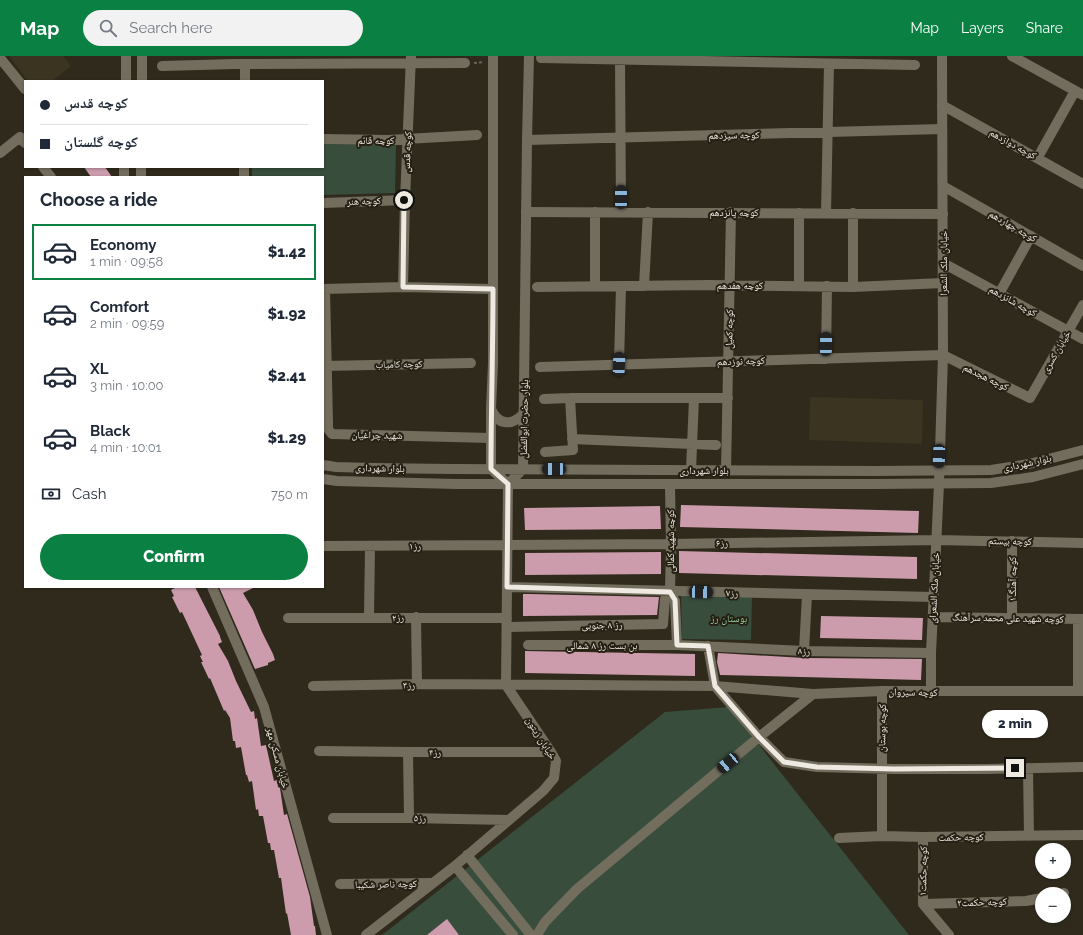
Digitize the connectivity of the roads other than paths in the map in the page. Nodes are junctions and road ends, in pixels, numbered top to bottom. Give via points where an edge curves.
1 (126, 56) edge
2 (142, 56) edge
3 (529, 56) edge
4 (942, 56) edge
5 (1012, 56) edge
6 (0, 58) edge
7 (541, 58) dead end
8 (597, 58) edge
9 (649, 58) edge
10 (493, 59) edge
11 (720, 59) edge
12 (323, 60) edge
13 (412, 60) edge
14 (620, 60) junction
15 (800, 60) edge
16 (851, 60) edge
17 (238, 61) edge
18 (465, 63) road end
19 (829, 64) junction
20 (915, 65) dead end
21 (162, 66) dead end
22 (126, 80) edge
23 (142, 80) edge
24 (245, 80) edge
25 (24, 87) edge
26 (1079, 93) edge
27 (942, 105) junction
28 (942, 130) junction
29 (828, 132) junction
30 (477, 135) dead end
31 (621, 137) junction
32 (324, 139) edge
33 (408, 139) junction
34 (526, 140) junction
35 (24, 142) edge
36 (0, 153) edge
37 (1038, 157) junction
38 (44, 168) edge
39 (50, 176) edge
40 (1083, 184) edge
41 (943, 186) junction
42 (404, 200) junction
43 (324, 202) edge
44 (526, 212) junction
45 (594, 212) junction
46 (621, 212) junction
47 (648, 212) junction
48 (731, 212) junction
49 (799, 213) junction
50 (826, 213) junction
51 (853, 213) junction
52 (943, 214) junction
53 (1031, 236) junction
54 (943, 263) junction
55 (1083, 266) edge
56 (943, 283) junction
57 (730, 285) junction
58 (595, 286) junction
59 (621, 286) junction
60 (644, 286) junction
61 (799, 286) junction
62 (827, 286) junction
63 (853, 286) junction
64 (403, 287) junction
65 (537, 287) dead end
66 (324, 289) edge
67 (493, 289) junction
68 (999, 294) junction
69 (1083, 305) edge
70 (1068, 331) junction
71 (1083, 339) edge
72 (943, 355) junction
73 (826, 359) junction
74 (728, 361) junction
75 (471, 363) dead end
76 (619, 364) junction
77 (324, 366) edge
78 (540, 367) dead end
79 (570, 398) junction
80 (694, 398) junction
81 (728, 398) junction
82 (1030, 398) joint
83 (544, 399) dead end
84 (491, 409) junction
85 (524, 413) junction
86 (491, 438) junction
87 (572, 439) junction
88 (692, 444) junction
89 (716, 445) dead end
90 (1083, 450) edge
91 (545, 452) dead end
92 (1083, 464) edge
93 (324, 465) edge
94 (491, 469) junction
95 (523, 469) junction
96 (691, 470) junction
97 (939, 470) junction
98 (726, 471) junction
99 (324, 479) edge
100 (508, 484) junction
101 (670, 484) junction
102 (939, 484) junction
103 (937, 540) junction
104 (1012, 541) junction
105 (1083, 543) edge
106 (671, 544) junction
107 (508, 545) junction
108 (324, 546) edge
109 (370, 547) junction
110 (507, 587) junction
111 (212, 588) edge
112 (670, 592) junction
113 (807, 595) junction
114 (934, 598) junction
115 (369, 617) junction
116 (416, 617) junction
117 (932, 617) junction
118 (288, 618) dead end
119 (1012, 618) junction
120 (1080, 619) edge
121 (507, 622) junction
122 (528, 645) dead end
123 (677, 645) junction
124 (708, 646) junction
125 (804, 651) junction
126 (931, 653) junction
127 (417, 684) junction
128 (506, 685) junction
129 (313, 686) dead end
130 (715, 686) junction
131 (882, 691) junction
132 (1080, 691) edge
133 (931, 692) junction
134 (813, 694) junction
135 (759, 737) junction
136 (319, 751) dead end
137 (408, 752) junction
138 (551, 752) junction
139 (1083, 767) edge
140 (881, 768) junction
141 (1028, 768) junction
142 (333, 818) dead end
143 (408, 818) junction
144 (508, 820) junction
145 (1083, 835) edge
146 (882, 836) junction
147 (1029, 836) junction
148 (923, 837) junction
149 (840, 838) dead end
150 (467, 855) junction
151 (455, 866) junction
152 (431, 883) junction
153 (340, 884) dead end
154 (1035, 899) edge
155 (922, 904) junction
156 (327, 935) edge
157 (366, 935) edge
158 (513, 935) edge
159 (531, 935) edge
160 (537, 935) edge
161 (949, 935) edge

1 - 22 street
2 - 23 street
3 - 34 street, بلوار حضرت ابوالفضل
4 - 27 street, خیابان ملک الشعرا
5 - 26 street
6 - 25 street
7 - 8 street
8 - 14 street
9 - 11 street
9 - 14 street
10 - 67 street
11 - 15 street
12 - 13 street
12 - 17 street
13 - 18 street
13 - 33 street, کوچه قدس
14 - 31 street
15 - 19 street
16 - 19 street
16 - 20 street
17 - 21 street
17 - 24 street
19 - 29 street
26 - 37 street
27 - 28 street, خیابان ملک الشعرا
27 - 37 street, کوچه دوازدهم
28 - 29 street, کوچه سیزدهم
28 - 41 street, خیابان ملک الشعرا
29 - 31 street, کوچه سیزدهم
29 - 50 street
30 - 33 street, کوچه قائم
31 - 34 street, کوچه سیزدهم
31 - 46 street
32 - 33 street, کوچه قائم
33 - 42 street, کوچه قدس
34 - 44 street, بلوار حضرت ابوالفضل
35 - 36 street via 20,137
37 - 40 street, کوچه دوازدهم
38 - 39 street
41 - 52 street, خیابان ملک الشعرا
41 - 53 street, کوچه چهاردهم
42 - 43 street, کوچه هنر
42 - 64 street, کوچه قدس
44 - 45 street, کوچه پانزدهم
44 - 85 street, بلوار حضرت ابوالفضل
45 - 46 street, کوچه پانزدهم
45 - 58 street
46 - 47 street, کوچه پانزدهم
47 - 48 street, کوچه پانزدهم
47 - 60 street
48 - 49 street, کوچه پانزدهم
48 - 57 street, کوچه کمیل
49 - 50 street, کوچه پانزدهم
49 - 61 street
50 - 51 street, کوچه پانزدهم
51 - 52 street, کوچه پانزدهم
51 - 63 street
52 - 54 street, خیابان ملک الشعرا
53 - 55 street, کوچه چهاردهم
53 - 68 street
54 - 56 street, خیابان ملک الشعرا
54 - 68 street, کوچه شانزدهم
56 - 63 street, کوچه هفدهم
56 - 72 street, خیابان ملک الشعرا
57 - 60 street, کوچه هفدهم
57 - 61 street, کوچه هفدهم
57 - 74 street, کوچه کمیل
58 - 59 street, کوچه هفدهم
58 - 65 street, کوچه هفدهم
59 - 60 street, کوچه هفدهم
59 - 76 street
61 - 62 street, کوچه هفدهم
62 - 63 street, کوچه هفدهم
62 - 73 street
64 - 66 street
64 - 67 street
66 - 77 street, شهید چراغیان
67 - 84 street
68 - 70 street, کوچه شانزدهم
69 - 70 street, خیابان کسری
70 - 71 street, کوچه شانزدهم
70 - 82 street, خیابان کسری
72 - 73 street, کوچه نوزدهم
72 - 82 street, کوچه هجدهم
72 - 97 street, خیابان ملک الشعرا
73 - 74 street, کوچه نوزدهم
74 - 76 street, کوچه نوزدهم
74 - 81 street, کوچه کمیل
75 - 77 street, کوچه کامیاب
76 - 78 street, کوچه نوزدهم
77 - 86 street, شهید چراغیان via 328,429 332,434
79 - 80 street
79 - 83 street
79 - 87 street
80 - 81 street
80 - 88 street
81 - 98 street, کوچه کمیل
84 - 85 street via 497,419 507,422 516,421
84 - 86 street
85 - 95 street, بلوار حضرت ابوالفضل
86 - 94 street
87 - 88 street
87 - 91 street via 573,450
88 - 89 street
88 - 96 street
90 - 97 street, بلوار شهرداری via 1029,464 991,470
92 - 102 street, بلوار شهرداری via 1033,477 991,483
93 - 94 street, بلوار شهرداری
94 - 95 street, بلوار شهرداری
94 - 100 street
95 - 96 street, بلوار شهرداری
95 - 100 street, بلوار حضرت ابوالفضل
96 - 98 street, بلوار شهرداری
97 - 98 street, بلوار شهرداری
97 - 102 street, خیابان ملک الشعرای
99 - 100 street, بلوار شهرداری
100 - 101 street, بلوار شهرداری
100 - 107 street
101 - 102 street, بلوار شهرداری
101 - 106 street, کوچه شهید کمالی
102 - 103 street, خیابان ملک الشعرای
103 - 104 street, کوچه بیستم
103 - 106 street, رز۶
103 - 114 street, خیابان ملک الشعرای
104 - 105 street, کوچه بیستم
104 - 119 street, کوچه آهنگ۱
106 - 107 street, رز۶
106 - 112 street, کوچه شهید کمالی
107 - 109 street, رز۱
107 - 110 street
108 - 109 street, رز۱
109 - 115 street
110 - 112 street, رز۷
110 - 121 street
111 - 156 street, خیابان مسکن مهر via 264,707
112 - 113 street, رز۷
112 - 121 street, رز ۸ جنوبی via 665,599 663,624
112 - 123 street, کوچه شهید کمالی via 675,600
113 - 114 street, رز۷
113 - 125 street
114 - 117 street, خیابان ملک الشعرای
115 - 116 street, رز۲
115 - 118 street, رز۲
116 - 121 street, رز۲
116 - 127 street
117 - 119 street, کوچه شهید علی محمد سرآهنگ
117 - 126 street, خیابان ملک الشعرای
119 - 120 street, کوچه شهید علی محمد سرآهنگ
120 - 132 street
121 - 128 street
122 - 123 street, بن بست رز ۸ شمالی
123 - 124 street, رز۸
124 - 125 street, رز۸
124 - 130 street
125 - 126 street, رز۸
126 - 133 street, خیابان ملک الشعرای
127 - 128 street, رز۳
127 - 129 street, رز۳
128 - 130 street, رز۳
128 - 138 street, خیابان زیتون
130 - 134 street, کوچه سیروان
130 - 135 street
131 - 133 street, کوچه سیروان
131 - 134 street, کوچه سیروان
131 - 140 street, کوچه بوستان
132 - 133 street, کوچه سیروان
134 - 135 street
135 - 140 street via 784,762 817,767
135 - 160 street via 577,889 545,922
136 - 137 street, رز۴
137 - 138 street, رز۴
137 - 143 street
138 - 144 street, خیابان زیتون via 556,761 554,778 543,791
139 - 141 street
140 - 141 street
140 - 146 street, کوچه بوستان
141 - 147 street
142 - 143 street, رز۵
143 - 144 street, رز۵
144 - 150 street, خیابان زیتون
145 - 147 street, کوچه حکمت
146 - 148 street, کوچه حکمت
146 - 149 street, کوچه حکمت
147 - 148 street, کوچه حکمت
148 - 155 street, کوچه حکمت۱
150 - 151 street, خیابان زیتون
150 - 159 street
151 - 152 street, خیابان زیتون
151 - 158 street
152 - 153 street, کوچه ناصر شکیبا
152 - 157 street, خیابان زیتون
154 - 155 street, کوچه حکمت۲
155 - 161 street

